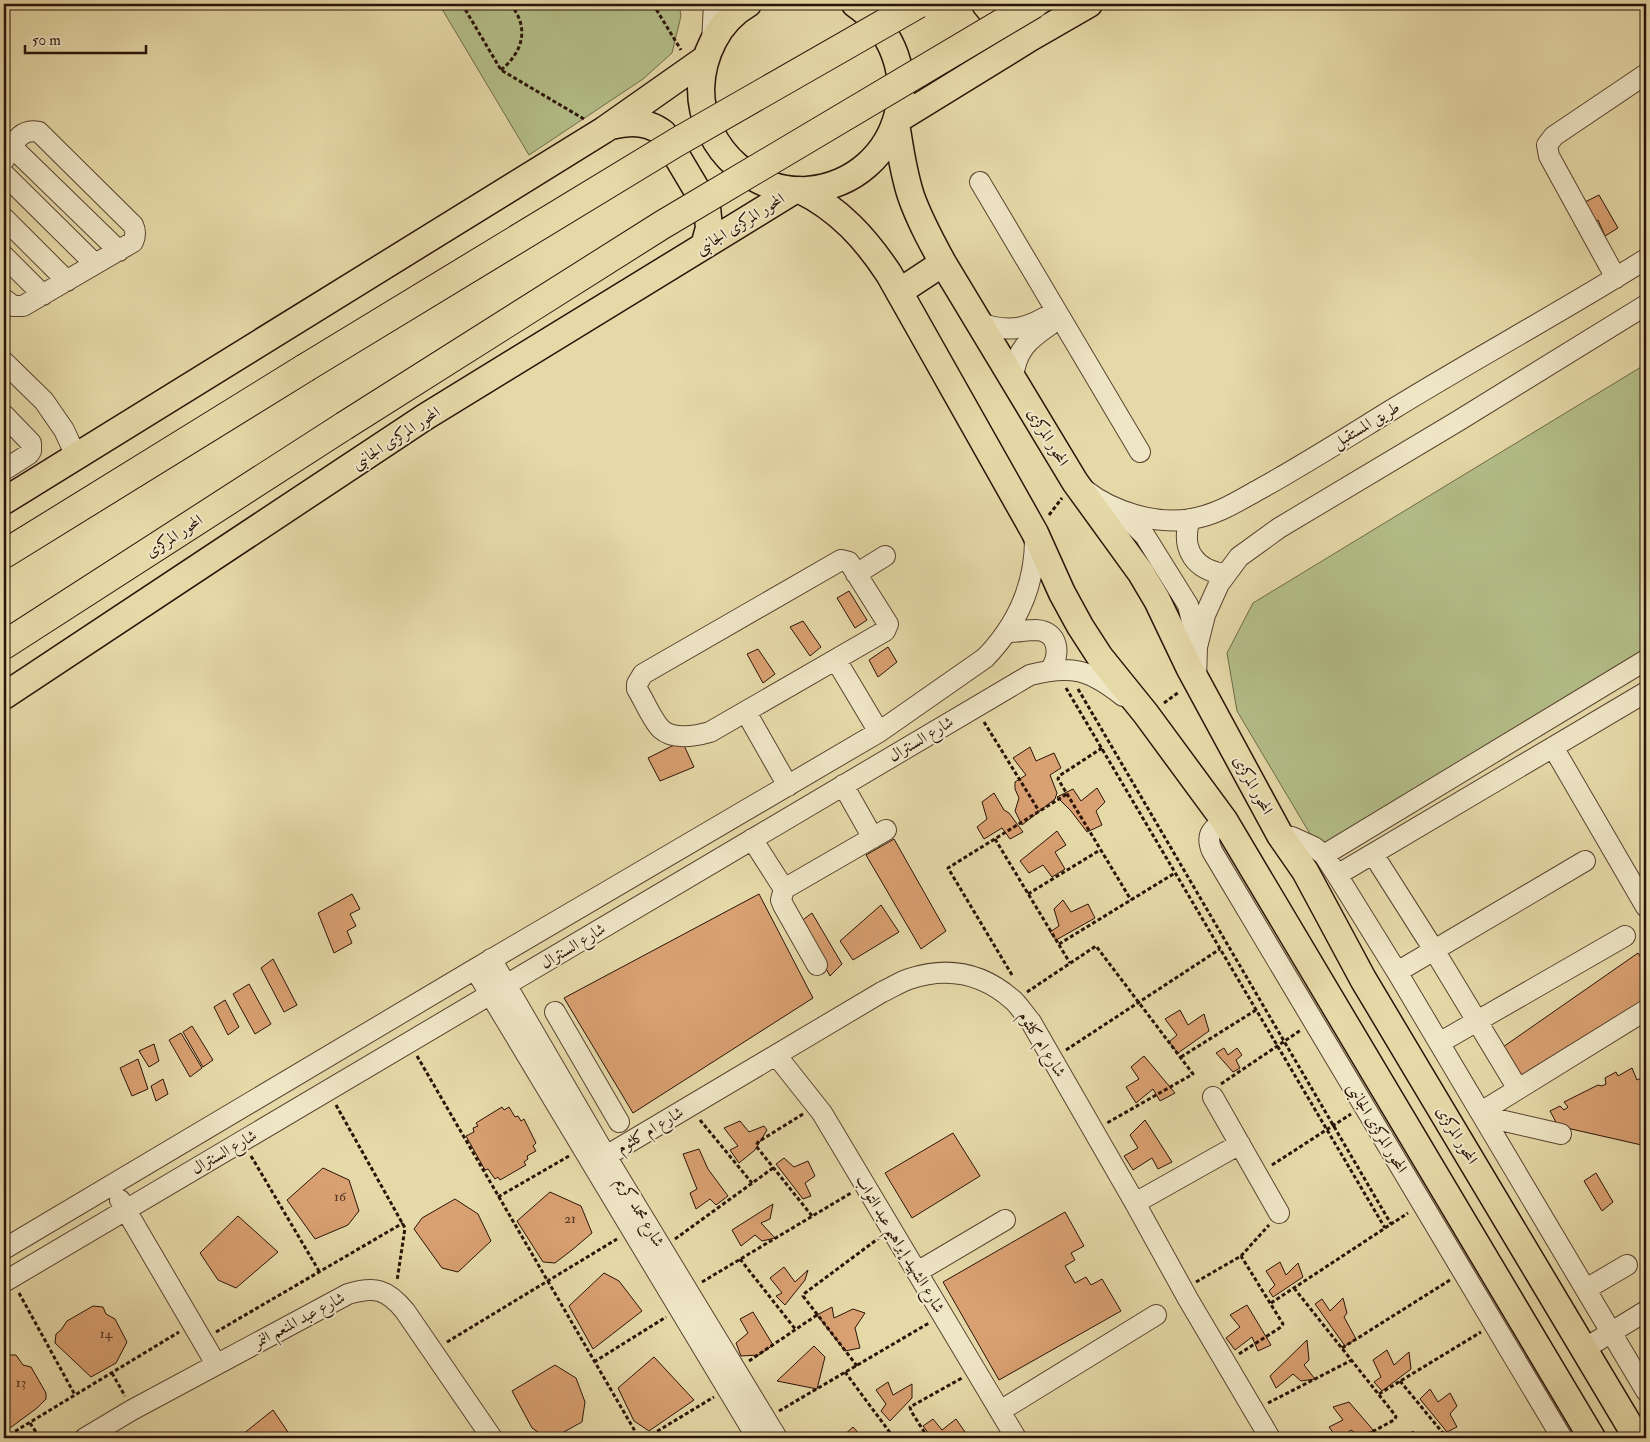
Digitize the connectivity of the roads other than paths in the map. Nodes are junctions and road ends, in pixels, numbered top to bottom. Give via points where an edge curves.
1 (714, 4) edge
2 (748, 4) edge
3 (855, 4) edge
4 (918, 4) edge
5 (985, 4) edge
6 (1034, 4) edge
7 (1089, 4) edge
8 (1030, 38) junction
9 (703, 57) junction
10 (1646, 74) edge
11 (896, 121) junction
12 (608, 128) junction
13 (8, 153) edge
14 (4, 174) edge
15 (980, 182) dead end
16 (798, 190) junction
17 (4, 218) edge
18 (704, 246) junction
19 (119, 250) junction
20 (4, 256) edge
21 (1646, 259) edge
22 (943, 263) junction
23 (95, 264) junction
24 (1616, 278) junction
25 (67, 281) junction
26 (899, 292) junction
27 (43, 295) junction
28 (4, 299) edge
29 (1646, 305) edge
30 (1058, 314) junction
31 (980, 323) junction
32 (4, 362) edge
33 (1013, 378) junction
34 (4, 415) edge
35 (1140, 452) dead end
36 (76, 456) junction
37 (4, 470) edge
38 (1075, 482) junction
39 (4, 501) edge
40 (1190, 520) junction
41 (1034, 533) junction
42 (4, 554) edge
43 (885, 556) dead end
44 (856, 574) junction
45 (1226, 574) junction
46 (1007, 632) junction
47 (4, 645) edge
48 (836, 660) junction
49 (1646, 660) edge
50 (1058, 670) junction
51 (1193, 674) junction
52 (1646, 692) edge
53 (4, 696) edge
54 (746, 712) junction
55 (1146, 714) junction
56 (879, 732) junction
57 (1553, 747) junction
58 (843, 785) junction
59 (788, 786) junction
60 (1224, 820) junction
61 (1280, 835) junction
62 (752, 839) junction
63 (1372, 854) junction
64 (1324, 855) junction
65 (1585, 861) dead end
66 (1337, 876) junction
67 (784, 890) junction
68 (1646, 907) edge
69 (1625, 936) dead end
70 (1434, 950) junction
71 (483, 964) junction
72 (817, 964) dead end
73 (1397, 972) junction
74 (499, 990) junction
75 (1646, 1010) edge
76 (555, 1012) dead end
77 (1477, 1021) junction
78 (573, 1042) junction
79 (1439, 1043) junction
80 (776, 1055) junction
81 (548, 1056) junction
82 (1518, 1089) junction
83 (1213, 1097) road end
84 (1482, 1114) junction
85 (619, 1122) dead end
86 (1561, 1134) dead end
87 (1240, 1144) junction
88 (606, 1156) junction
89 (112, 1185) junction
90 (1135, 1203) junction
91 (126, 1210) junction
92 (1279, 1213) road end
93 (1005, 1220) dead end
94 (4, 1249) edge
95 (1627, 1266) dead end
96 (917, 1272) junction
97 (7, 1280) edge
98 (1586, 1290) junction
99 (1646, 1311) edge
100 (1156, 1315) dead end
101 (1611, 1333) junction
102 (1584, 1349) junction
103 (216, 1364) junction
104 (1646, 1391) edge
105 (1000, 1412) junction
106 (85, 1438) edge
107 (492, 1438) edge
108 (757, 1438) edge
109 (777, 1438) edge
110 (1016, 1438) edge
111 (1270, 1438) edge
112 (1562, 1438) edge
113 (1592, 1438) edge
114 (1636, 1438) edge

1 - 9 street
2 - 9 main road via 732,16
3 - 11 main road via 880,26 896,55 902,87
4 - 42 highway, bridge via 677,142
5 - 8 main road via 1008,27
6 - 47 highway, المحور المركزى, bridge via 662,224
7 - 8 main road
8 - 11 main road
9 - 12 main road
9 - 16 main road via 701,96 704,114 719,146 744,172 760,181
10 - 24 street via 1554,136 1547,145 1548,156
11 - 16 main road via 878,154 851,177 818,189
11 - 22 main road, المحور المركزى via 911,196
12 - 18 main road via 632,122 656,127 663,133 707,207 709,228
12 - 36 main road
13 - 19 street
13 - 19 street via 20,134 39,132 132,225 135,230 133,242
14 - 23 street
15 - 30 street
16 - 18 main road, المحور المركزى الجانبى
16 - 26 main road via 818,199 851,226 878,257
17 - 25 street
18 - 53 main road, المحور المركزى الجانبى via 426,418
19 - 23 street
20 - 27 street
21 - 24 street, طريق المستقبل
22 - 26 main road
22 - 31 main road, المحور المركزى
23 - 25 street
24 - 40 street, طريق المستقبل via 1283,476 1221,510
25 - 27 street
26 - 41 main road
27 - 28 street via 18,307
29 - 45 street via 1279,528 1239,557
30 - 31 street via 1015,329
30 - 33 street via 1023,347
30 - 35 street
31 - 33 main road, المحور المركزى
32 - 36 street via 49,408
33 - 38 main road, المحور المركزى
34 - 37 street via 32,447 29,454
36 - 39 main road
38 - 40 street, طريق المستقبل via 1104,502 1130,513 1156,519
38 - 51 main road, المحور المركزى via 1141,573
40 - 45 street via 1187,545 1195,560 1209,571
41 - 46 street, شارع السنترال via 1035,553 1029,586
41 - 55 main road via 1080,626
43 - 44 street
44 - 48 street via 888,628
44 - 54 street via 849,562 841,560 643,674 637,684 660,728 669,734 681,736 710,732
45 - 51 street via 1211,599 1200,631
46 - 50 street via 1036,630 1048,635 1057,651
46 - 56 street, شارع السنترال via 985,658
48 - 54 street
48 - 56 street
49 - 64 street
50 - 55 street, شارع السنترال via 1085,673 1102,680
50 - 58 street, شارع السنترال via 1030,675
51 - 61 main road, المحور المركزى
52 - 57 street
54 - 59 street
55 - 60 main road
56 - 59 street, شارع السنترال
57 - 63 street
57 - 68 street
58 - 62 street, شارع السنترال
58 - 67 street via 880,834
59 - 71 street, شارع السنترال
60 - 112 street, المحور المركزى الجانبى via 1209,837 1212,851
60 - 113 main road
61 - 64 street via 1304,841
61 - 102 main road, المحور المركزى via 1305,871 1364,978
62 - 67 street
62 - 74 street, شارع السنترال
63 - 66 street
63 - 70 street
64 - 66 street
65 - 70 street
66 - 73 street
67 - 72 street via 782,905
69 - 77 street
70 - 73 street
70 - 77 street
71 - 74 street, شارع محمد كريم
71 - 89 street, شارع السنترال
73 - 79 street
74 - 81 street, شارع محمد كريم
74 - 91 street, شارع السنترال
74 - 108 street, شارع محمد كريم via 583,1148
75 - 82 street
76 - 78 street
77 - 79 street
77 - 82 street
78 - 81 street
78 - 85 street
79 - 84 street
80 - 88 street, شارع ام كلثوم
80 - 90 street, شارع ام كلثوم via 908,979 936,972 965,974 992,984 1019,998
80 - 96 street, شارع الشهيد إبراهيم عبد التواب via 816,1106
81 - 88 street, شارع محمد كريم
82 - 84 street
83 - 87 street
84 - 86 street
84 - 98 street
87 - 90 street
87 - 92 street
88 - 109 street, شارع محمد كريم
89 - 91 street
89 - 94 street, شارع السنترال
90 - 111 street, شارع ام كلثوم
91 - 97 street, شارع السنترال
91 - 103 street
93 - 96 street
95 - 98 street
96 - 105 street, شارع الشهيد إبراهيم عبد التواب
98 - 101 street
99 - 101 street
100 - 105 street
101 - 102 street
101 - 104 street
102 - 114 main road, المحور المركزى
103 - 106 street, شارع عبد المنعم النمر
103 - 107 street, شارع عبد المنعم النمر via 348,1294 364,1289 380,1291 395,1298 405,1311
105 - 110 street, شارع الشهيد إبراهيم عبد التواب

